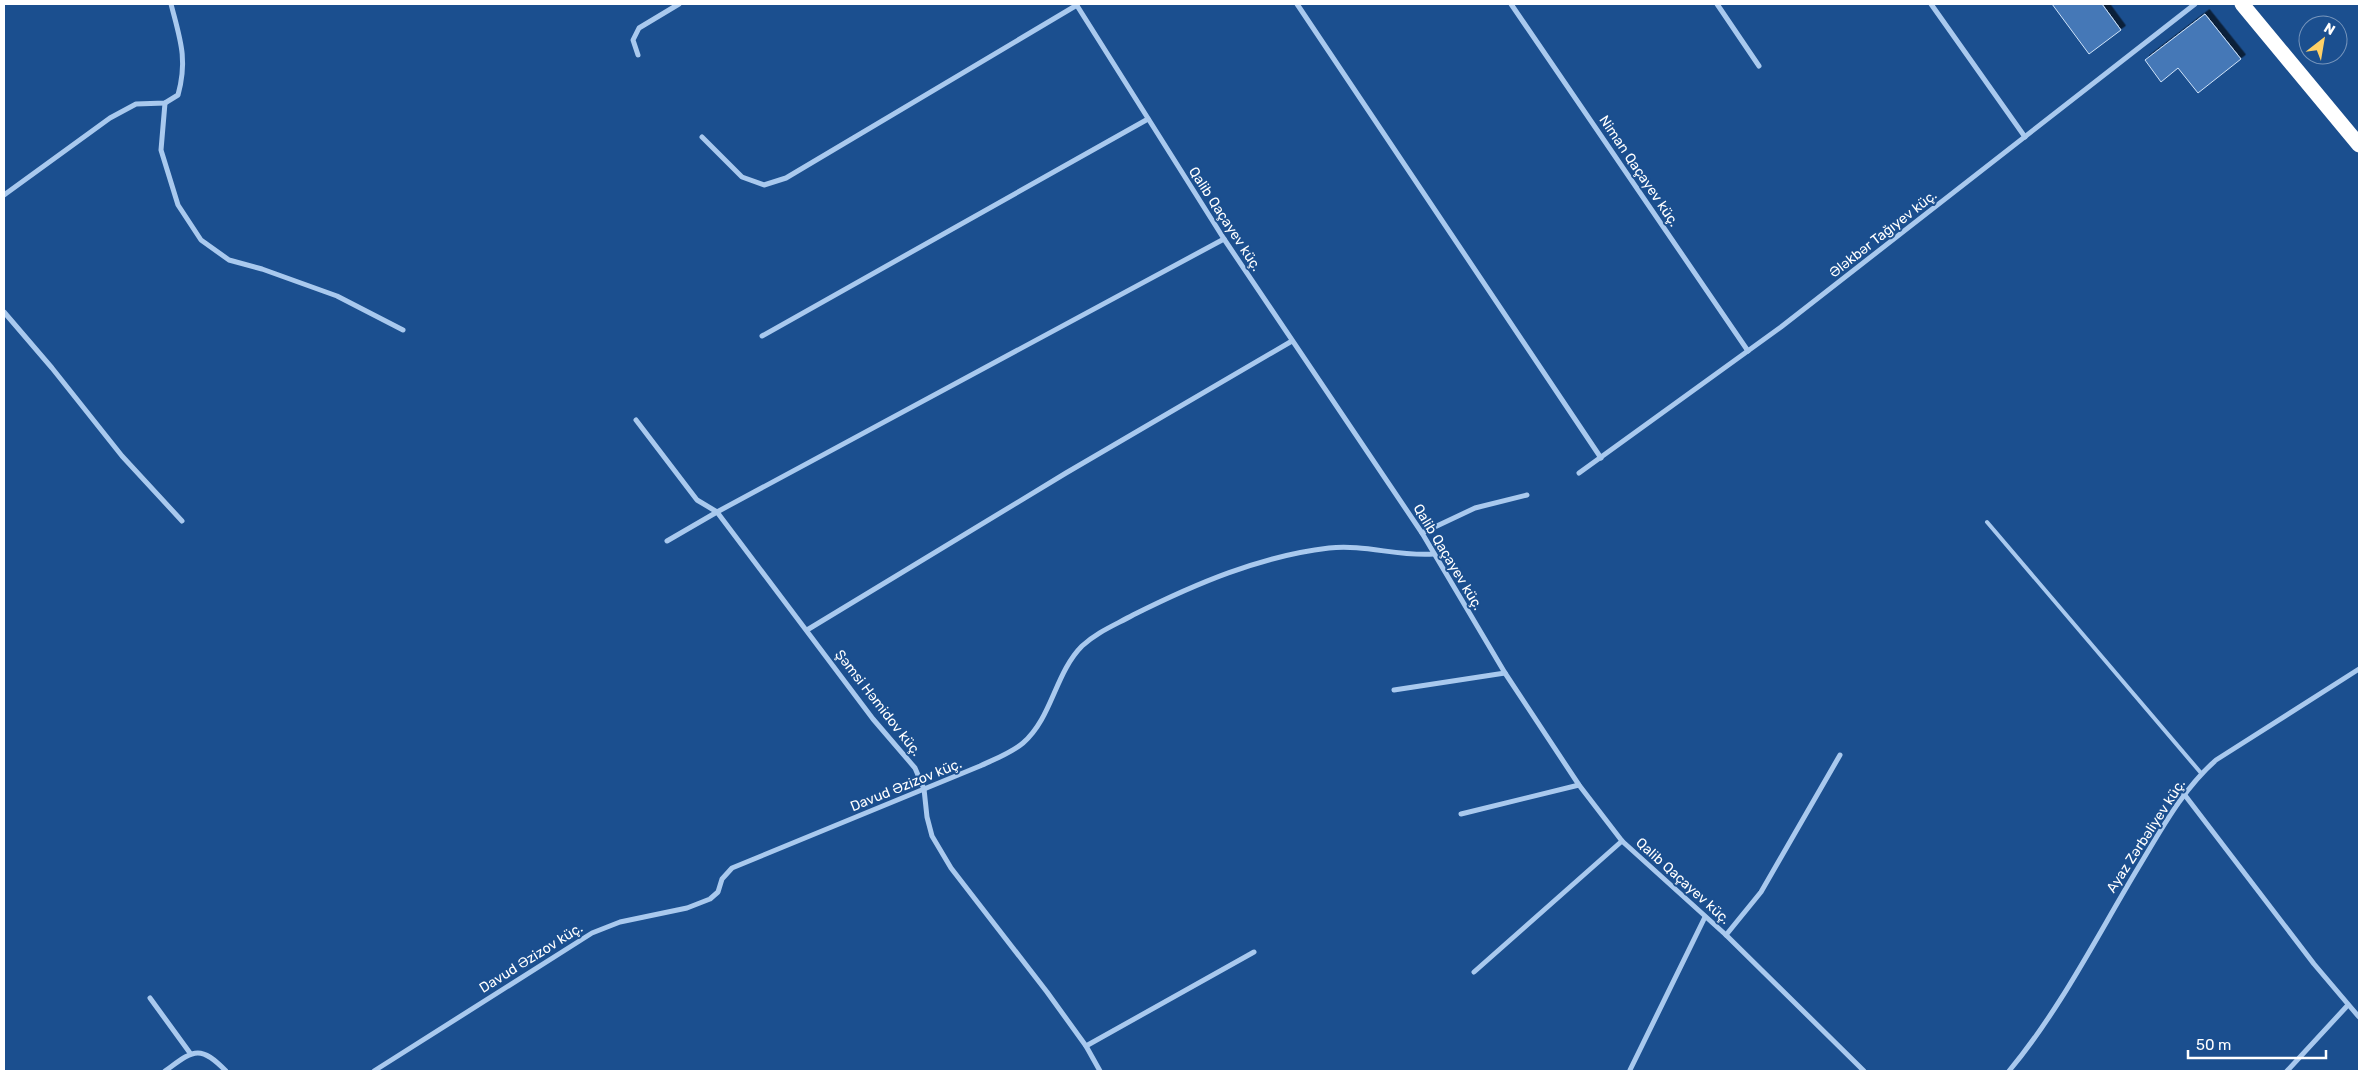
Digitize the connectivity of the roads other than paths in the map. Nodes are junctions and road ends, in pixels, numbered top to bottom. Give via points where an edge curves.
1 (171, 4) edge
2 (679, 4) edge
3 (1076, 4) edge
4 (1297, 4) edge
5 (1511, 4) edge
6 (1717, 4) edge
7 (1931, 4) edge
8 (2195, 4) edge
9 (2242, 4) edge
10 (638, 56) dead end
11 (1759, 66) dead end
12 (165, 103) junction
13 (1148, 119) junction
14 (702, 137) dead end
15 (2025, 137) junction
16 (2359, 145) edge
17 (4, 195) edge
18 (1224, 239) junction
19 (4, 312) edge
20 (403, 330) dead end
21 (762, 336) dead end
22 (1292, 340) junction
23 (1748, 351) junction
24 (636, 420) dead end
25 (1601, 458) junction
26 (1580, 473) dead end
27 (1527, 495) dead end
28 (717, 512) junction
29 (182, 521) dead end
30 (1987, 522) dead end
31 (1422, 533) junction
32 (667, 541) dead end
33 (1434, 554) junction
34 (808, 630) junction
35 (2359, 669) edge
36 (1505, 673) junction
37 (1394, 690) dead end
38 (1840, 755) dead end
39 (2201, 773) junction
40 (1579, 786) junction
41 (924, 789) junction
42 (2184, 794) junction
43 (1461, 814) dead end
44 (1622, 841) junction
45 (1705, 918) junction
46 (1726, 935) junction
47 (1254, 952) dead end
48 (1474, 972) dead end
49 (150, 998) dead end
50 (2348, 1005) junction
51 (2359, 1017) edge
52 (1086, 1046) junction
53 (190, 1053) junction
54 (1630, 1070) dead end
55 (165, 1071) edge
56 (226, 1071) edge
57 (374, 1071) edge
58 (1100, 1071) edge
59 (1864, 1071) edge
60 (2010, 1071) edge
61 (2287, 1071) edge

1 - 12 street via 184,53 183,71 178,95
2 - 10 street via 639,28 634,40
3 - 13 street, Qalib Qaçayev küç.
3 - 14 street via 786,178 764,185 742,177
4 - 25 street
5 - 23 street, Niman Qaçayev küç.
6 - 11 street
7 - 15 street
8 - 15 street, Ələkbər Tağıyev küç.
9 - 16 highway
12 - 17 street via 136,104 110,118
12 - 20 street via 161,150 178,205 201,240 229,260 337,296
13 - 18 street, Qalib Qaçayev küç.
13 - 21 street
15 - 23 street, Ələkbər Tağıyev küç.
18 - 22 street, Qalib Qaçayev küç.
18 - 28 street
19 - 29 street via 122,456
22 - 31 street, Qalib Qaçayev küç.
22 - 34 street
23 - 25 street, Ələkbər Tağıyev küç.
24 - 28 street, Şəmsi Həmidov küç. via 697,500
25 - 26 street, Ələkbər Tağıyev küç.
27 - 31 street via 1475,508
28 - 32 street
28 - 34 street, Şəmsi Həmidov küç.
30 - 39 lane
31 - 33 street, Qalib Qaçayev küç.
33 - 36 street, Qalib Qaçayev küç.
33 - 41 street, Davud Əzizov küç. via 1418,556 1364,548 1330,548 1261,561 1174,594 1094,636 1080,648 1039,723 1024,742 980,766
34 - 41 street, Şəmsi Həmidov küç. via 873,719 915,768
35 - 39 street, Ayaz Zərbəliyev küç. via 2216,760
36 - 37 street
36 - 40 street, Qalib Qaçayev küç.
38 - 46 street via 1760,892
39 - 42 street, Ayaz Zərbəliyev küç.
40 - 43 street
40 - 44 street, Qalib Qaçayev küç.
41 - 52 street, Şəmsi Həmidov küç. via 932,836 950,868
41 - 57 street, Davud Əzizov küç. via 732,868 710,899 688,908 620,922 592,933
42 - 50 street
42 - 60 street, Ayaz Zərbəliyev küç. via 2052,1012
44 - 45 street, Qalib Qaçayev küç.
44 - 48 street
45 - 46 street, Qalib Qaçayev küç.
45 - 54 street
46 - 59 street, Qalib Qaçayev küç.
47 - 52 street
49 - 53 street
50 - 51 street
50 - 61 street
52 - 58 street, Şəmsi Həmidov küç.
53 - 55 street
53 - 56 street via 202,1052

